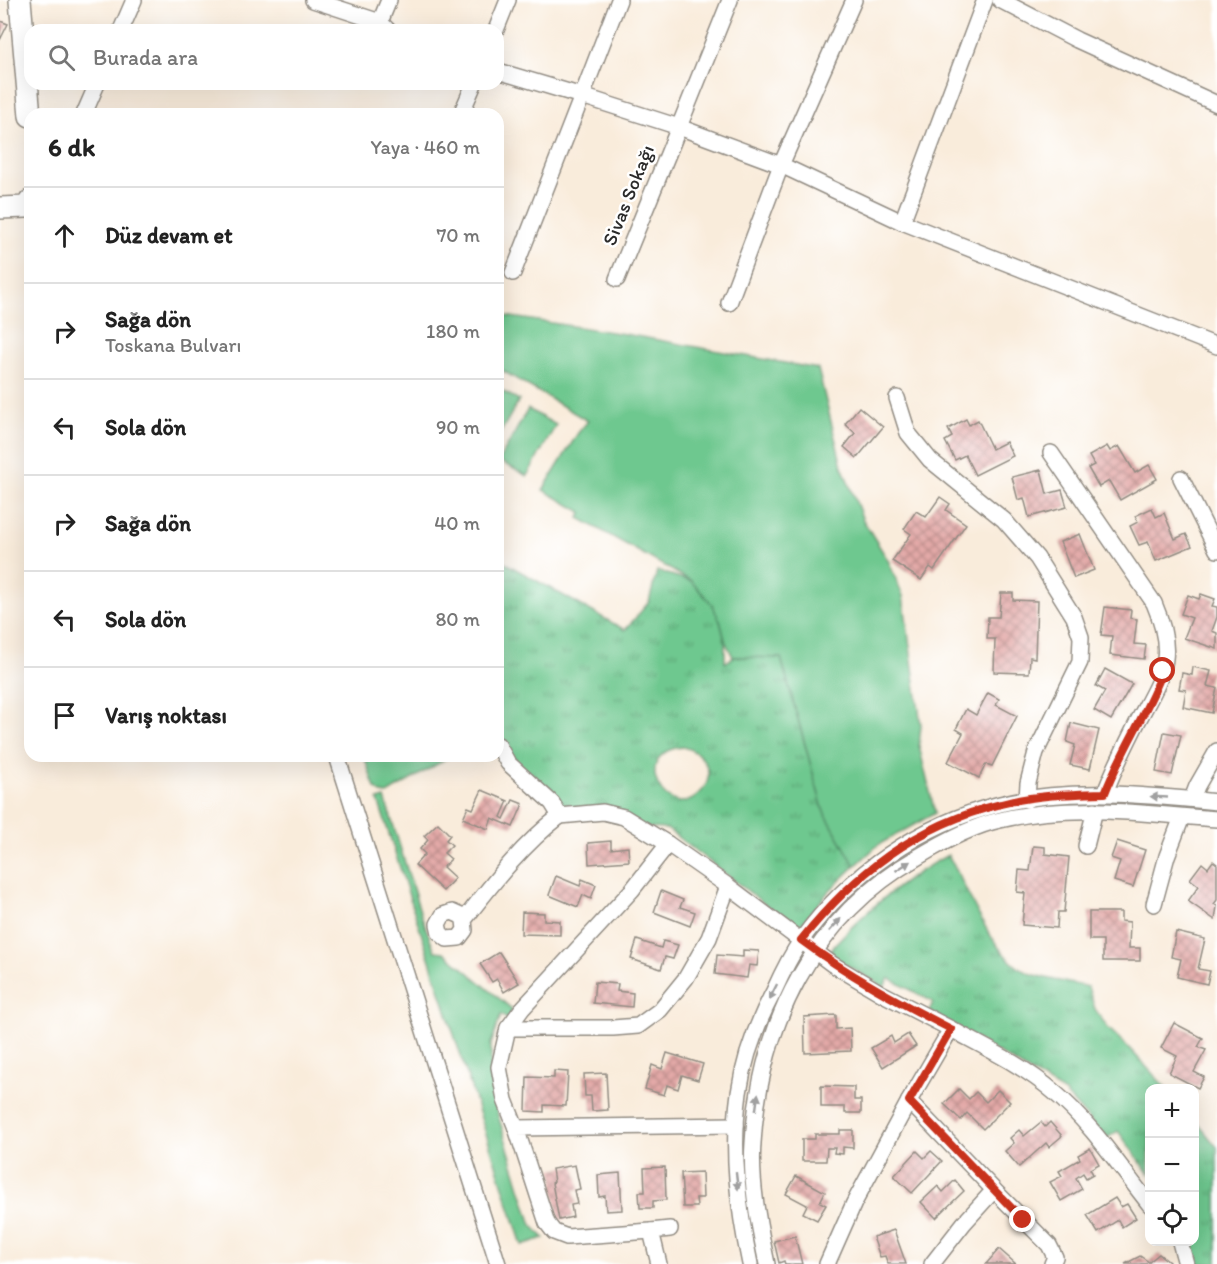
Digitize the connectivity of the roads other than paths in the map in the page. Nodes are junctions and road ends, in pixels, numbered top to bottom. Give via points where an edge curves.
1 (20, 0) edge
2 (134, 0) edge
3 (313, 0) edge
4 (389, 0) edge
5 (508, 0) edge
6 (619, 0) edge
7 (730, 0) edge
8 (854, 0) edge
9 (985, 0) edge
10 (1000, 0) edge
11 (124, 24) edge
12 (379, 24) edge
13 (384, 24) edge
14 (498, 24) edge
15 (24, 46) edge
16 (504, 73) edge
17 (28, 90) edge
18 (94, 90) edge
19 (471, 90) edge
20 (582, 96) junction
21 (1217, 104) edge
22 (29, 108) edge
23 (87, 108) edge
24 (464, 108) edge
25 (679, 127) junction
26 (781, 165) junction
27 (24, 206) edge
28 (0, 208) edge
29 (902, 222) junction
30 (513, 273) dead end
31 (617, 279) dead end
32 (729, 303) dead end
33 (1217, 346) edge
34 (897, 398) dead end
35 (1051, 453) dead end
36 (1181, 478) dead end
37 (1217, 550) edge
38 (1217, 751) edge
39 (504, 756) edge
40 (338, 762) edge
41 (1105, 793) junction
42 (1192, 799) junction
43 (1027, 800) junction
44 (1217, 802) edge
45 (1095, 810) junction
46 (560, 816) junction
47 (1182, 817) junction
48 (1217, 819) edge
49 (668, 844) junction
50 (1086, 846) dead end
51 (728, 886) junction
52 (1154, 904) dead end
53 (464, 920) dead end
54 (801, 940) junction
55 (814, 950) junction
56 (508, 1028) junction
57 (951, 1029) junction
58 (909, 1101) junction
59 (736, 1125) junction
60 (516, 1128) junction
61 (994, 1190) junction
62 (1145, 1200) edge
63 (670, 1229) dead end
64 (651, 1231) junction
65 (1181, 1246) edge
66 (498, 1264) edge
67 (659, 1264) edge
68 (750, 1264) edge
69 (768, 1264) edge
70 (828, 1264) edge
71 (932, 1264) edge
72 (1052, 1264) edge
73 (1186, 1264) edge

1 - 15 main road
2 - 11 street
3 - 12 street
4 - 13 street
5 - 14 street
6 - 20 street
7 - 25 street, Sivas Sokağı
8 - 26 street
9 - 29 street
10 - 21 street
16 - 20 street
17 - 22 main road
18 - 23 street
19 - 24 street
20 - 25 street
20 - 30 street
25 - 26 street
25 - 31 street, Sivas Sokağı
26 - 29 street
26 - 32 street
27 - 28 main road
29 - 33 street
34 - 43 street via 908,433 930,460 1004,520 1037,558 1074,617 1081,637 1080,662 1036,752
35 - 41 street via 1154,603 1164,626 1163,671
36 - 37 street
38 - 42 street
39 - 46 street
40 - 66 street
42 -> 41 street
41 - 43 street
42 - 44 street
43 - 54 street via 1001,804 949,822 892,852 846,889
45 - 47 street
45 - 50 street
55 -> 45 street via 879,882 916,857 965,832 999,820
46 - 49 street via 603,812 624,817
46 - 53 street via 522,850
47 - 48 street
47 - 52 street
49 - 51 street
49 - 56 street via 632,890
51 - 54 street
51 - 56 street via 709,938 686,978 660,1010 638,1026
54 - 55 street
54 -> 59 street via 764,1010 747,1057
55 - 57 street via 881,993
69 -> 55 street via 756,1200 752,1145 762,1069 784,1009
56 - 60 street via 499,1067 505,1101
57 - 58 street
57 - 62 street via 1024,1069 1053,1090 1094,1131
58 - 61 street
58 - 70 street via 854,1203
59 - 60 street
59 -> 68 street via 735,1170
60 - 64 street via 547,1223 554,1232 567,1237
61 - 71 street
61 - 72 street via 1049,1245 1055,1257
63 - 64 street
64 - 67 street
65 - 73 street

